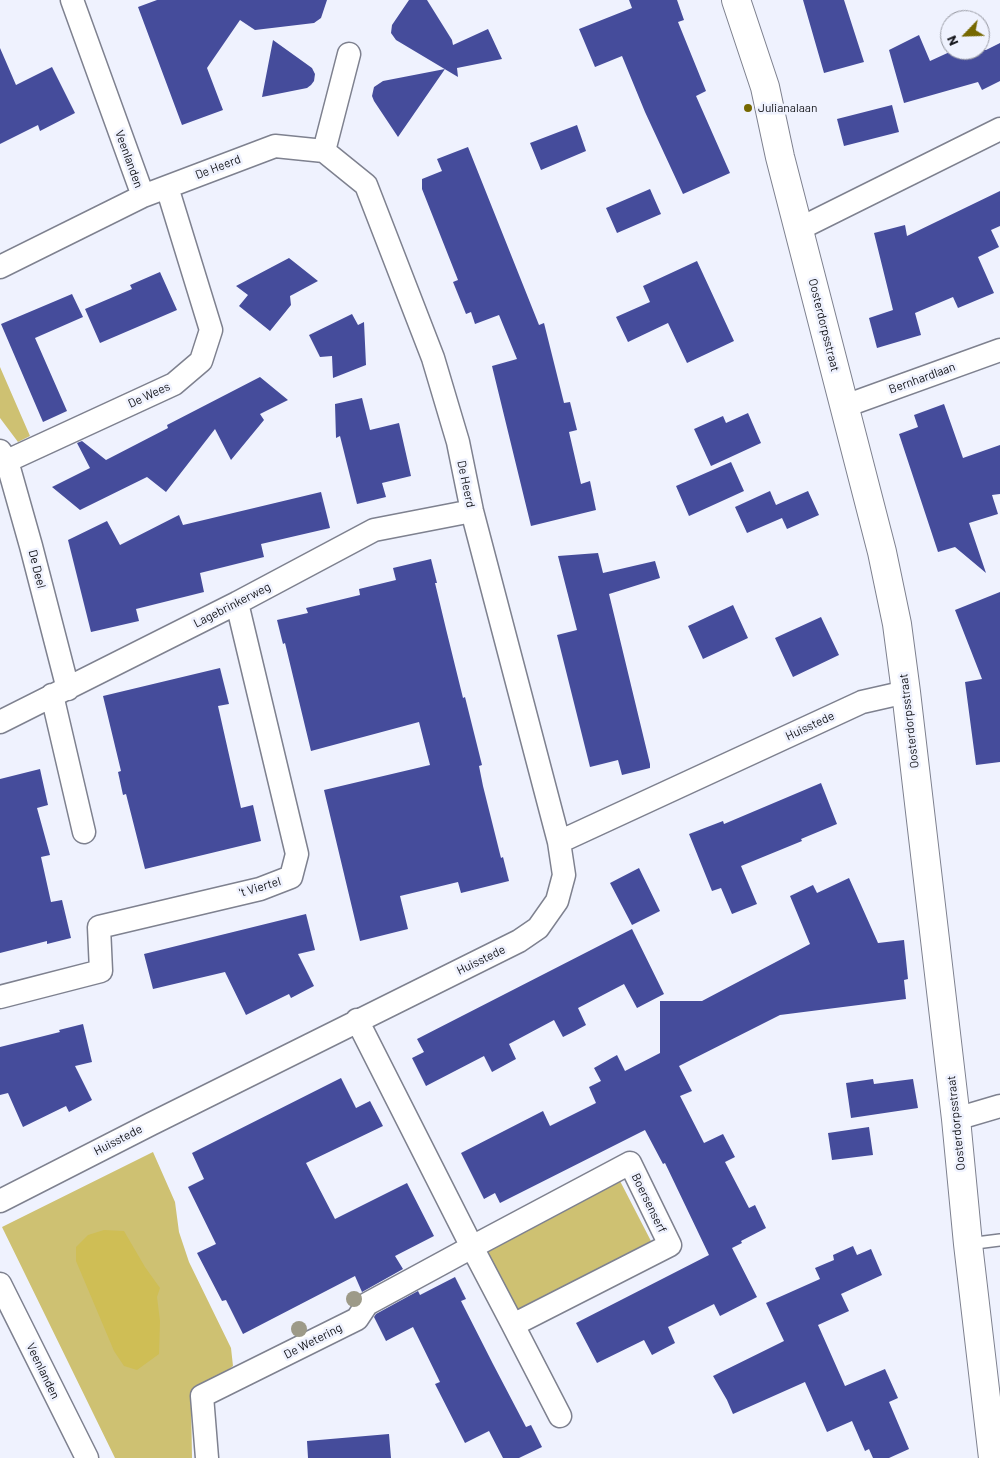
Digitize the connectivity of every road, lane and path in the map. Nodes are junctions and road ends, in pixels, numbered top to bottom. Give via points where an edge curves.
1 (72, 0) edge
2 (736, 0) edge
3 (349, 54) dead end
4 (1000, 129) edge
5 (324, 151) junction
6 (167, 187) junction
7 (143, 196) junction
8 (799, 229) junction
9 (0, 267) edge
10 (1000, 350) edge
11 (845, 406) junction
12 (4, 456) edge
13 (472, 511) junction
14 (237, 603) junction
15 (60, 692) junction
16 (906, 692) junction
17 (0, 722) edge
18 (84, 832) dead end
19 (559, 842) junction
20 (0, 997) edge
21 (357, 1020) junction
22 (1000, 1106) edge
23 (956, 1119) junction
24 (0, 1201) edge
25 (1000, 1240) edge
26 (968, 1244) junction
27 (472, 1247) junction
28 (0, 1284) edge
29 (513, 1325) junction
30 (994, 1410) edge
31 (560, 1416) dead end
32 (87, 1458) edge
33 (207, 1458) edge
34 (993, 1458) edge

1 - 7 street, Veenlanden
2 - 8 street, Oosterdorpsstraat via 765,87
3 - 5 street
4 - 8 street
5 - 6 street, De Heerd via 275,146
5 - 13 street, De Heerd via 366,185 433,358 458,442
6 - 7 street, De Heerd
6 - 12 street, De Wees via 212,330 201,361 174,384
7 - 9 street, Veenlanden
8 - 11 street, Oosterdorpsstraat
10 - 11 street, Bernhardlaan
11 - 16 street, Oosterdorpsstraat via 882,552 897,624
12 - 15 street, De Deel via 31,546
13 - 14 street, Lagebrinkerweg via 374,530
13 - 19 street, De Heerd
14 - 15 street, Lagebrinkerweg
14 - 20 street, 't Viertel via 297,854 291,877 260,889 99,927 101,971
15 - 17 street, Lagebrinkerweg
15 - 18 street
16 - 19 street, Huisstede via 862,702
16 - 23 street, Oosterdorpsstraat
19 - 21 street, Huisstede via 564,876 557,900 538,928 519,942
21 - 24 street, Huisstede
21 - 27 street
22 - 23 street
23 - 26 street, Oosterdorpsstraat
25 - 26 lane
26 - 30 street, Oosterdorpsstraat
27 - 29 street
27 - 29 street, Boersenserf via 630,1163 670,1245
27 - 33 street, De Wetering via 367,1304 357,1319 202,1396
28 - 32 street, Veenlanden
29 - 31 street
30 - 34 street, Oosterdorpsstraat

